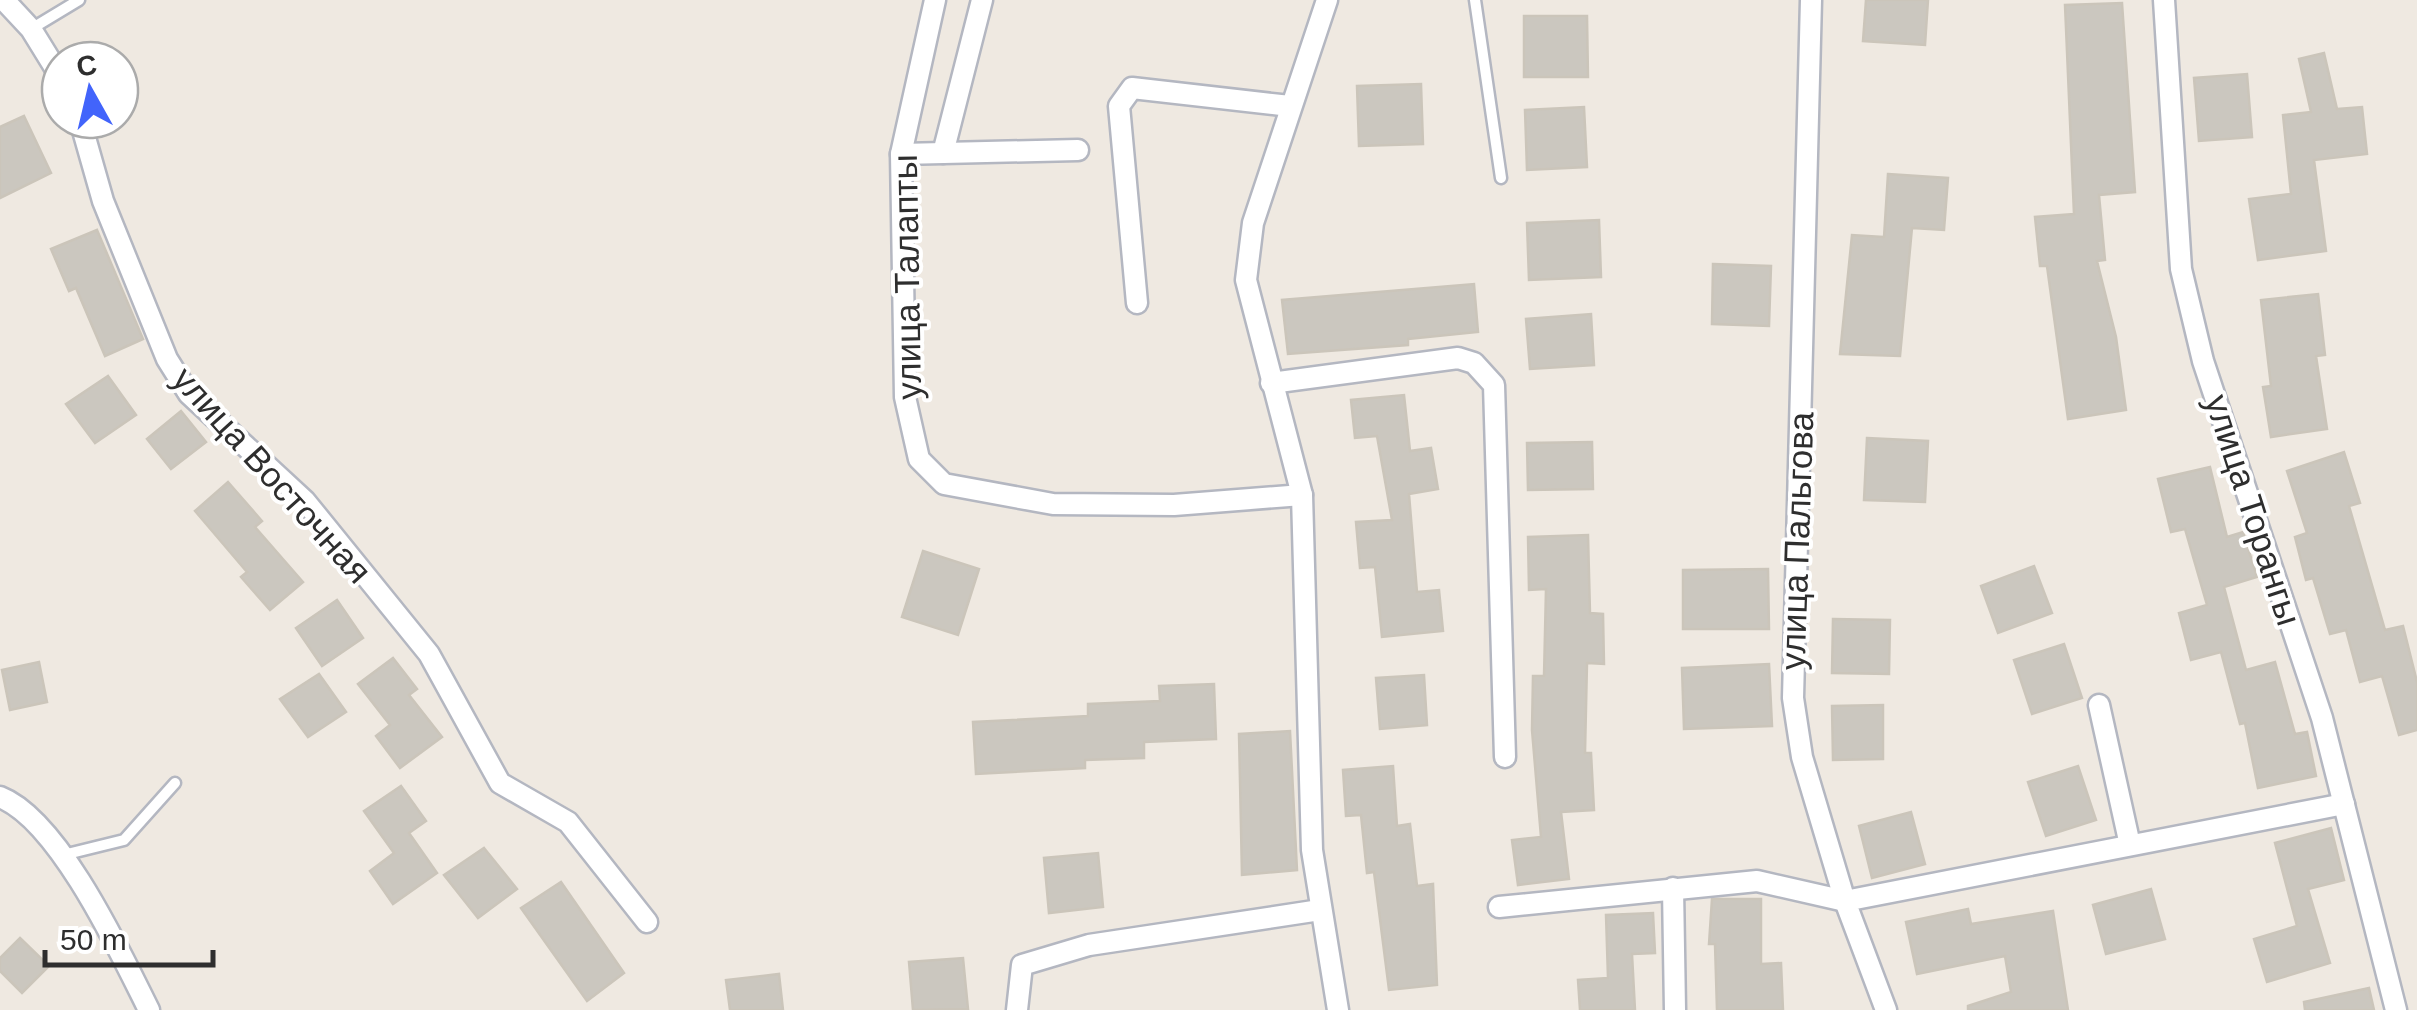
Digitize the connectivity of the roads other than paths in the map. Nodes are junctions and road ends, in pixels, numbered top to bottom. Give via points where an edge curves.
1 (4, 0) edge
2 (80, 0) edge
3 (935, 0) edge
4 (982, 0) edge
5 (1326, 0) edge
6 (1475, 0) edge
7 (1811, 0) edge
8 (2164, 0) edge
9 (31, 30) junction
10 (40, 44) edge
11 (1290, 106) junction
12 (86, 140) edge
13 (1078, 150) dead end
14 (943, 153) junction
15 (901, 154) junction
16 (1501, 178) dead end
17 (1137, 303) dead end
18 (1271, 383) junction
19 (1302, 495) junction
20 (2099, 705) dead end
21 (1506, 757) dead end
22 (175, 784) dead end
23 (0, 796) edge
24 (2344, 804) junction
25 (2130, 845) junction
26 (62, 855) junction
27 (1673, 888) junction
28 (1845, 901) junction
29 (1499, 908) dead end
30 (1320, 910) junction
31 (647, 922) dead end
32 (149, 1010) edge
33 (1017, 1010) edge
34 (1338, 1010) edge
35 (1676, 1010) edge
36 (1886, 1010) edge
37 (2396, 1010) edge

1 - 9 street
2 - 9 lane
3 - 15 street, улица Талапты
4 - 14 street
5 - 11 street
6 - 16 lane
7 - 28 street, улица Пальгова via 1792,698 1802,757
8 - 24 street, улица Торангы via 2181,269 2203,361 2322,718
9 - 10 street
11 - 17 street via 1132,88 1119,106
11 - 18 street via 1248,242 1248,300
12 - 31 street, улица Восточная via 167,359 189,394 305,502 429,654 500,783 568,822
13 - 14 street
14 - 15 street
15 - 19 street, улица Талапты via 905,398 919,459 944,484 1079,506
18 - 19 street
18 - 21 street via 1458,358 1474,363 1494,385
19 - 30 street via 1309,794
20 - 25 street
22 - 26 lane via 124,840
23 - 26 street
24 - 25 street
24 - 37 street, улица Торангы
25 - 28 street
26 - 32 street
27 - 28 street via 1757,880
27 - 29 street
27 - 35 street
28 - 36 street, улица Пальгова
30 - 33 street via 1089,945 1022,965
30 - 34 street

